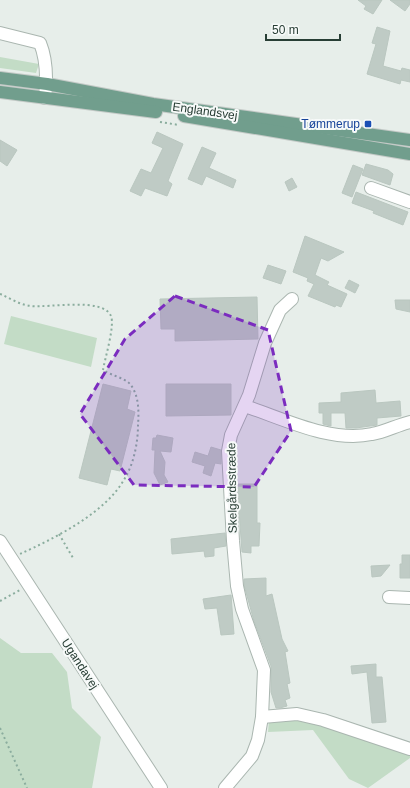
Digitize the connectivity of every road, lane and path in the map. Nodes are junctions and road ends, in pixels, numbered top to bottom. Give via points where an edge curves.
1 (0, 33) edge
2 (0, 78) edge
3 (47, 84) junction
4 (0, 92) edge
5 (45, 98) junction
6 (410, 140) edge
7 (410, 154) edge
8 (371, 188) dead end
9 (410, 202) edge
10 (0, 294) edge
11 (292, 299) dead end
12 (245, 406) junction
13 (410, 422) edge
14 (59, 534) junction
15 (0, 541) edge
16 (11, 558) junction
17 (73, 558) dead end
18 (29, 585) junction
19 (389, 597) dead end
20 (410, 598) edge
21 (0, 601) edge
22 (262, 717) junction
23 (0, 728) edge
24 (410, 749) edge
25 (27, 788) edge
26 (161, 788) edge
27 (225, 788) edge

1 - 3 street via 40,42 45,54
2 - 3 main road, Englandsvej
3 - 5 street
3 - 6 main road, Englandsvej via 153,104
4 - 5 main road, Englandsvej
5 - 7 main road, Englandsvej via 175,115
8 - 9 street
10 - 14 path via 30,306 101,307 111,316 112,326 103,370 129,383 135,392 139,410 138,435 126,478 101,506
11 - 12 street, Skelgårdsstræde via 280,310 265,343
12 - 13 street via 332,435 372,434
12 - 22 street, Skelgårdsstræde via 231,435 228,451 237,586 264,670
14 - 16 path
14 - 17 path
15 - 16 street, Ugandavej
16 - 18 street, Ugandavej
18 - 21 path
18 - 26 street, Ugandavej
19 - 20 street
22 - 24 street via 297,714
22 - 27 street, Skelgårdsstræde via 252,756
23 - 25 path

